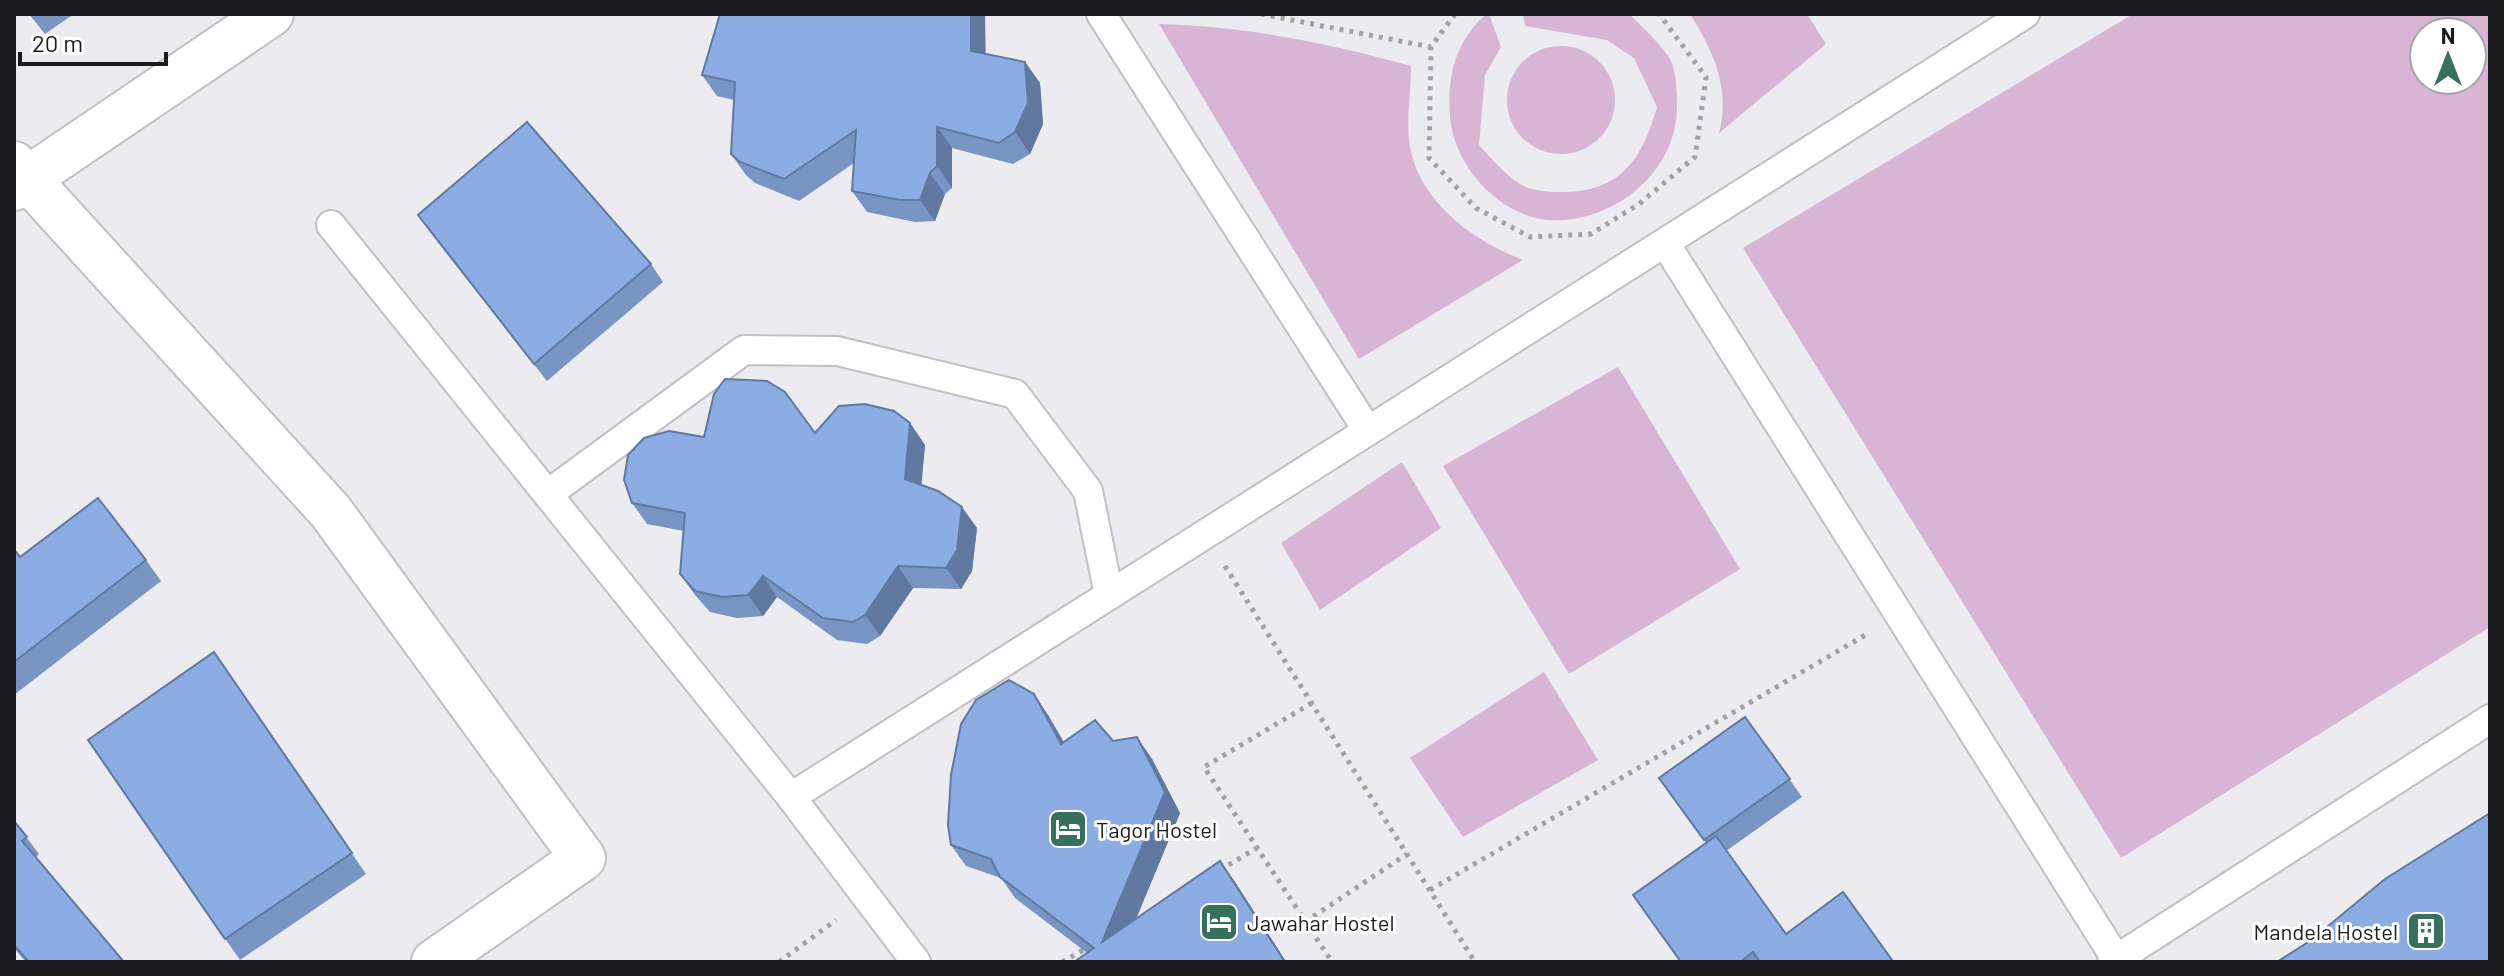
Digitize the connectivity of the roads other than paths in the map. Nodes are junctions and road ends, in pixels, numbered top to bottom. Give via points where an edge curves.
1 (271, 14) edge
2 (1101, 14) edge
3 (2025, 14) edge
4 (1990, 24) edge
5 (18, 177) edge
6 (331, 225) dead end
7 (1665, 243) junction
8 (1368, 431) junction
9 (548, 494) junction
10 (1109, 595) junction
11 (2490, 719) edge
12 (791, 797) junction
13 (2115, 961) edge
14 (434, 962) edge
15 (916, 962) edge

1 - 5 street
2 - 8 lane
3 - 4 lane
4 - 7 lane
5 - 14 street via 331,512 583,858
6 - 9 lane
7 - 8 lane
7 - 13 lane
8 - 10 lane
9 - 10 lane via 744,350 837,351 1015,394 1088,491
9 - 12 lane
10 - 12 lane
11 - 13 lane
12 - 15 lane

